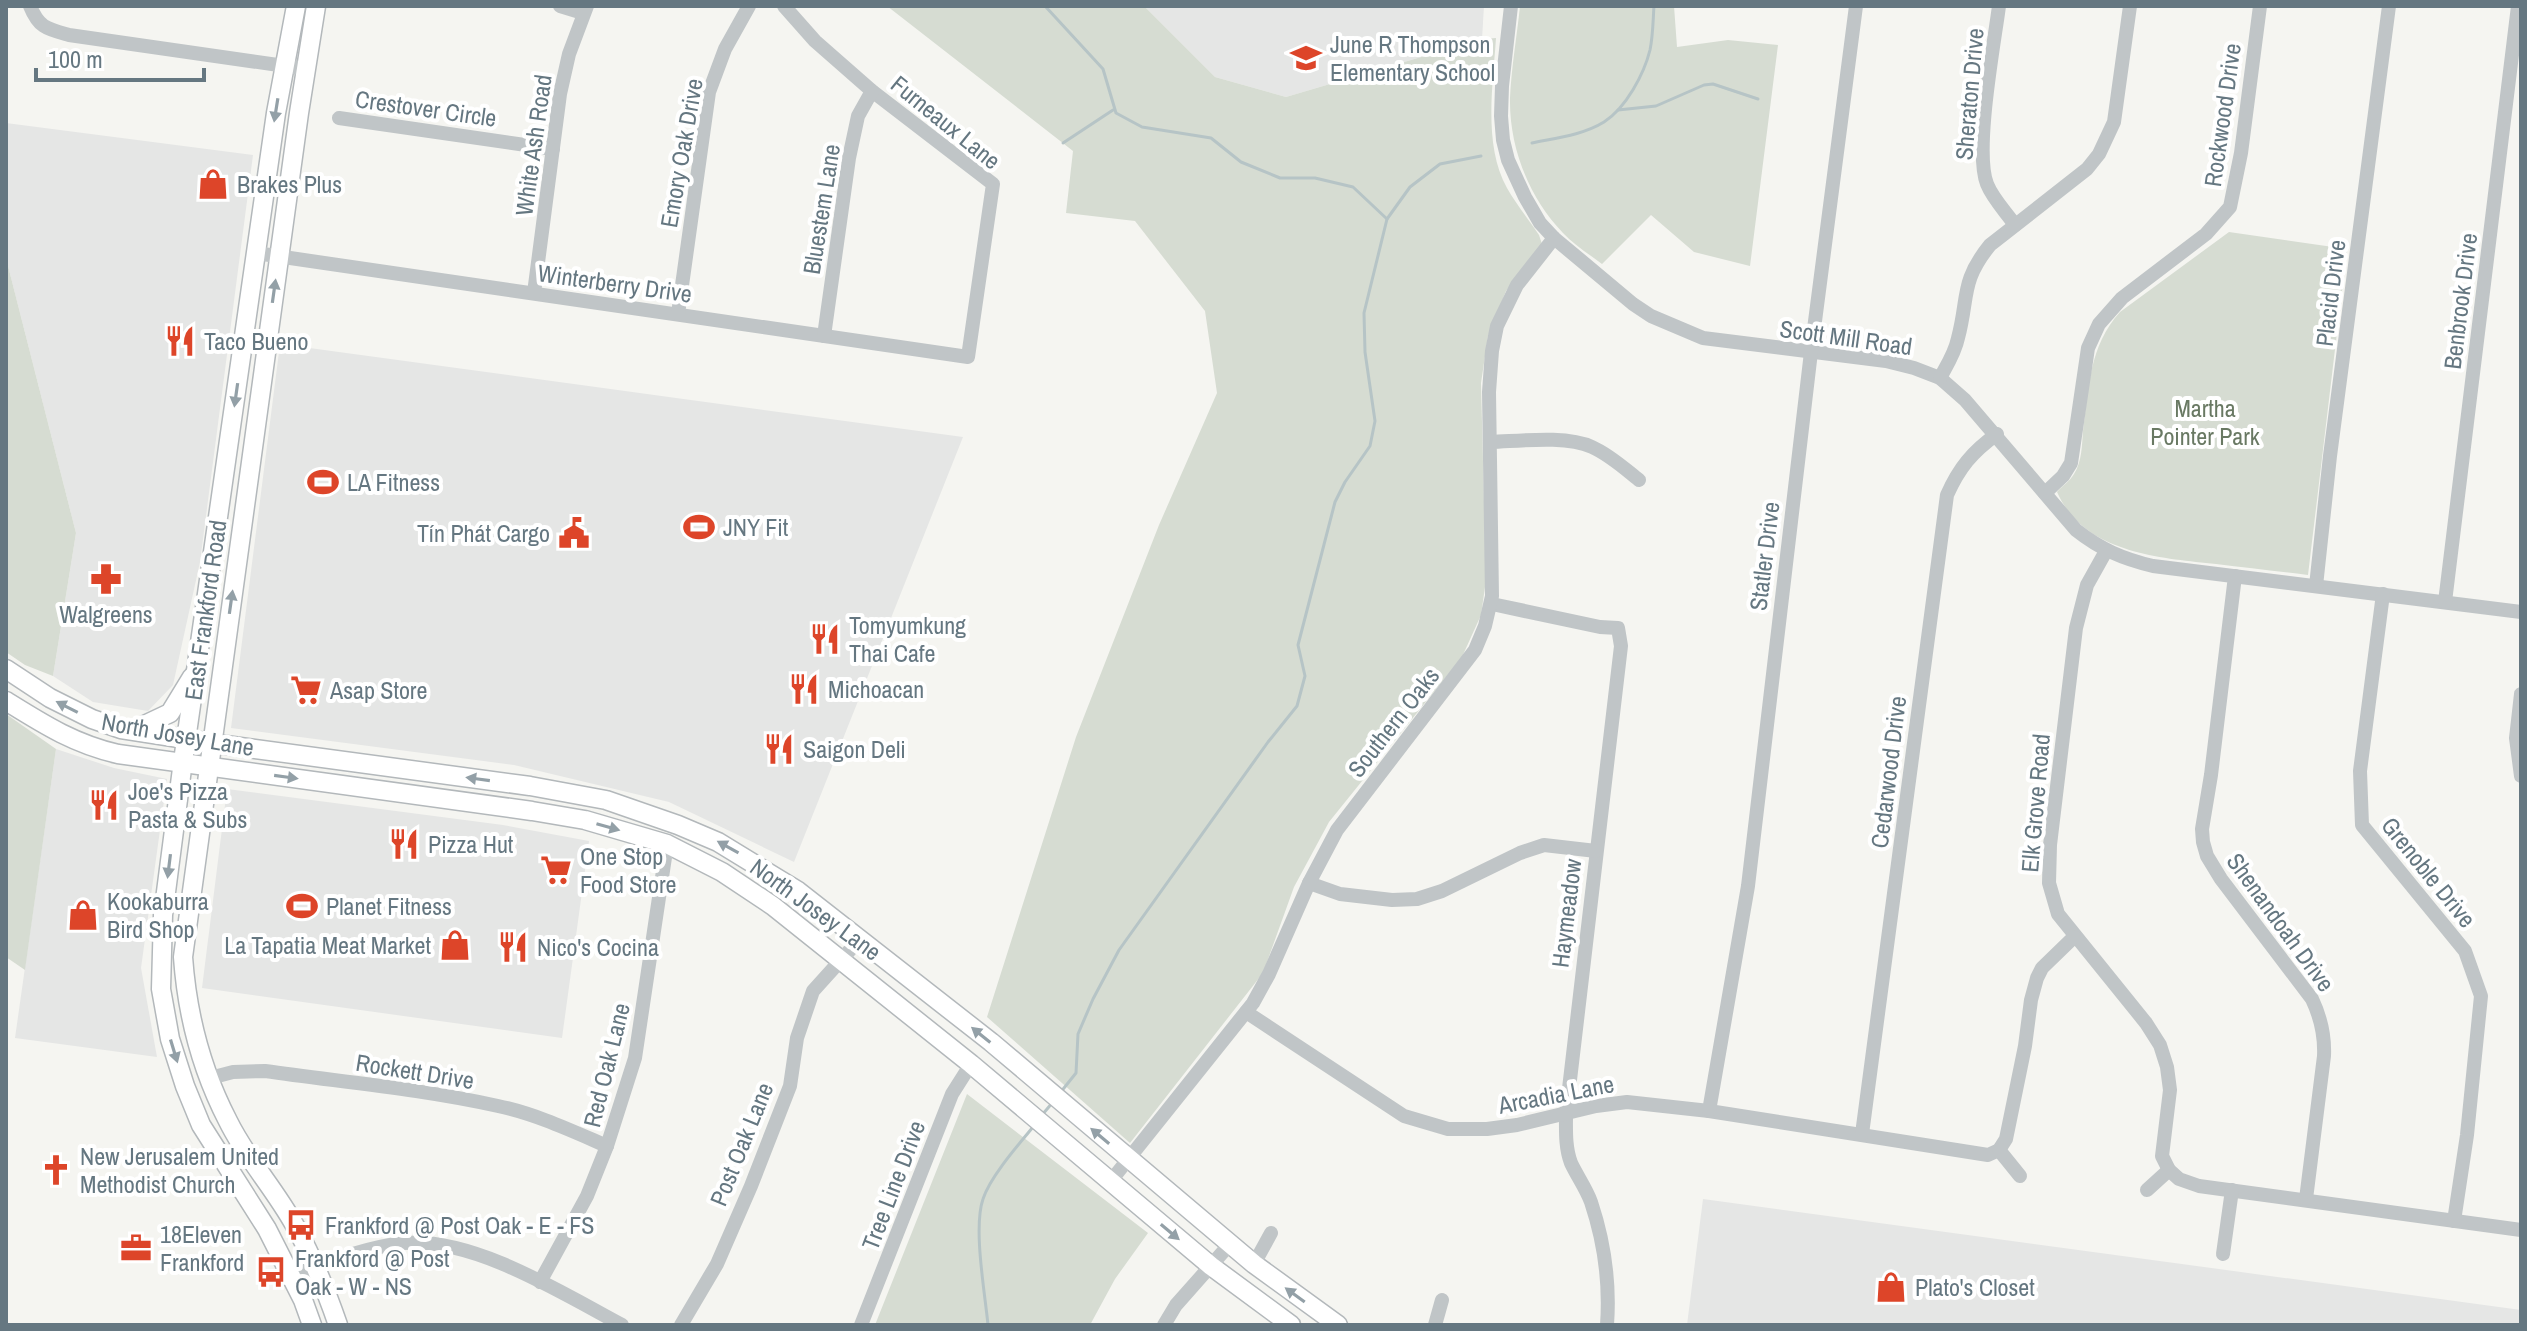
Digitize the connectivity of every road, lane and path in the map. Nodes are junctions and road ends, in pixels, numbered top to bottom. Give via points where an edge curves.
1 (30, 6) edge
2 (296, 6) edge
3 (316, 6) edge
4 (560, 6) edge
5 (749, 6) edge
6 (784, 6) edge
7 (1511, 6) edge
8 (1856, 6) edge
9 (1999, 6) edge
10 (2130, 6) edge
11 (2260, 6) edge
12 (2389, 6) edge
13 (2518, 6) edge
14 (585, 10) edge
15 (284, 66) junction
16 (306, 69) junction
17 (872, 91) junction
18 (339, 118) dead end
19 (553, 149) junction
20 (2015, 225) junction
21 (1554, 238) junction
22 (256, 253) junction
23 (279, 257) junction
24 (534, 293) junction
25 (678, 314) junction
26 (824, 336) junction
27 (1811, 352) junction
28 (968, 357) joint
29 (1940, 378) junction
30 (1997, 434) junction
31 (1491, 442) junction
32 (1639, 480) dead end
33 (222, 493) junction
34 (2045, 493) junction
35 (247, 497) junction
36 (2106, 551) junction
37 (2235, 576) junction
38 (2316, 586) junction
39 (2383, 594) junction
40 (2445, 602) junction
41 (1492, 604) junction
42 (2521, 612) edge
43 (197, 667) junction
44 (7, 670) edge
45 (2521, 694) edge
46 (6, 701) edge
47 (133, 730) junction
48 (186, 738) junction
49 (211, 743) junction
50 (183, 761) junction
51 (208, 766) junction
52 (2521, 776) edge
53 (530, 786) junction
54 (532, 811) junction
55 (667, 844) junction
56 (1596, 851) junction
57 (1309, 883) junction
58 (2074, 937) junction
59 (859, 940) junction
60 (839, 960) junction
61 (161, 974) junction
62 (184, 975) junction
63 (1246, 1012) junction
64 (971, 1064) junction
65 (210, 1078) junction
66 (1709, 1111) junction
67 (1566, 1114) junction
68 (1862, 1134) junction
69 (607, 1146) junction
70 (1999, 1150) junction
71 (1128, 1159) junction
72 (2169, 1170) junction
73 (2020, 1176) dead end
74 (1110, 1182) junction
75 (2147, 1190) dead end
76 (2232, 1190) junction
77 (2306, 1199) junction
78 (2454, 1221) junction
79 (2521, 1230) edge
80 (1271, 1233) dead end
81 (1230, 1244) junction
82 (2223, 1254) dead end
83 (1254, 1264) junction
84 (1211, 1266) junction
85 (315, 1267) junction
86 (291, 1277) junction
87 (540, 1282) junction
88 (1442, 1300) dead end
89 (1335, 1324) edge
90 (312, 1325) edge
91 (338, 1325) edge
92 (622, 1325) edge
93 (681, 1325) edge
94 (861, 1325) edge
95 (1164, 1325) edge
96 (1291, 1325) edge
97 (1435, 1325) edge
98 (1607, 1325) edge

1 - 15 street via 37,22 69,35
2 - 15 main road, East Frankford Road
3 - 16 main road, East Frankford Road
4 - 14 street
5 - 25 street, Emory Oak Drive via 709,92
6 - 17 street, Furneaux Lane
7 - 21 street, Scott Mill Road via 1502,86 1503,140 1525,197
8 - 27 street, Statler Drive
9 - 20 street, Sheraton Drive via 1983,162 1988,187
10 - 20 street via 2118,102 2106,140 2087,169
11 - 34 street, Rockwood Drive via 2230,207 2206,234 2122,298 2099,324 2088,348 2071,463
12 - 38 street, Placid Drive
13 - 40 street, Benbrook Drive
14 - 19 street, White Ash Road via 569,54
15 - 16 street
15 -> 22 main road, East Frankford Road
16 - 23 main road, East Frankford Road
17 - 26 street, Bluestem Lane via 858,116 849,158
17 - 28 street, Furneaux Lane via 993,184
18 - 19 street, Crestover Circle
19 - 24 street, White Ash Road
20 - 29 street via 1990,245 1969,276 1958,340
21 - 27 street, Scott Mill Road via 1633,304 1674,327 1703,338
21 - 31 street, Southern Oaks via 1517,285 1497,326 1489,368
22 - 23 street, Winterberry Drive
22 -> 33 main road, East Frankford Road
23 - 24 street, Winterberry Drive
35 -> 23 main road, East Frankford Road
24 - 25 street, Winterberry Drive
25 - 26 street, Winterberry Drive
26 - 28 street, Winterberry Drive
27 - 29 street, Scott Mill Road via 1886,361
27 - 66 street, Statler Drive via 1748,886
29 - 30 street, Scott Mill Road
30 - 34 street, Scott Mill Road
30 - 68 street, Cedarwood Drive via 1967,459 1947,495
31 - 32 street via 1568,441 1591,446
31 - 41 street, Southern Oaks
33 - 35 main road
33 - 43 main road, East Frankford Road
34 - 36 street, Scott Mill Road via 2076,530
49 -> 35 main road, East Frankford Road
36 - 37 street, Scott Mill Road via 2153,566
36 - 58 street, Elk Grove Road via 2087,585 2076,628 2050,845 2054,904
37 - 38 street, Scott Mill Road
37 - 77 street, Shenandoah Drive via 2203,842 2221,879 2319,1014 2325,1042
38 - 39 street, Scott Mill Road
39 - 40 street, Scott Mill Road
39 - 78 street, Grenoble Drive via 2360,771 2362,825 2465,951 2481,996
40 - 42 street, Scott Mill Road
41 - 56 street, Haymeadow via 1618,628 1621,646
41 - 57 street, Southern Oaks via 1467,663 1337,830
43 - 47 main road via 170,713
43 - 48 main road, East Frankford Road
47 -> 44 main road, North Josey Lane via 92,719
45 - 52 street via 2516,738
46 - 50 main road, North Josey Lane via 94,749
47 - 48 main road, North Josey Lane
48 - 49 main road, North Josey Lane
48 - 50 main road, East Frankford Road
49 - 51 main road, East Frankford Road
53 -> 49 main road, North Josey Lane
50 - 51 main road, North Josey Lane
50 -> 61 main road, East Frankford Road via 163,915
51 -> 54 main road, North Josey Lane
51 - 62 main road, East Frankford Road
53 - 54 main road
59 -> 53 main road, North Josey Lane via 777,875 718,842 606,800
54 -> 55 main road, North Josey Lane
55 - 60 main road, North Josey Lane via 722,872 797,922
55 - 69 street, Red Oak Lane via 640,1036
56 - 57 street via 1544,845 1417,899 1340,894
56 - 67 street, Haymeadow
57 - 63 street, Southern Oaks
58 - 70 street via 2037,978 2009,1127
58 - 72 street, Elk Grove Road via 2160,1045 2170,1090 2162,1156
59 - 60 street, Post Oak Lane
71 -> 59 main road, North Josey Lane via 991,1042
60 - 64 main road, North Josey Lane
60 - 93 street, Post Oak Lane via 804,1011 790,1086 751,1186 717,1264
61 - 62 main road
61 -> 86 main road, East Frankford Road via 170,1039 201,1125
62 - 65 main road, East Frankford Road
63 - 67 street, Arcadia Lane via 1417,1121 1448,1129 1487,1129
63 - 71 street, Southern Oaks
64 - 74 main road, North Josey Lane
64 - 94 street, Tree Line Drive via 952,1094
65 - 69 street, Rockett Drive via 265,1071 458,1098 500,1106
65 - 85 main road, East Frankford Road via 227,1120 294,1223
66 - 67 street, Arcadia Lane via 1627,1102
66 - 68 street, Arcadia Lane
67 - 98 street, Haymeadow via 1571,1162 1600,1235
68 - 70 street, Arcadia Lane via 1988,1155
69 - 87 street, Red Oak Lane via 587,1196
70 - 73 street
71 - 74 street, Southern Oaks
71 - 81 main road, North Josey Lane
72 - 75 street
72 - 76 street via 2187,1183
74 -> 84 main road, North Josey Lane
76 - 77 street
76 - 82 street
77 - 78 street
78 - 79 street
80 - 83 street
81 - 83 main road, North Josey Lane
81 - 84 street
89 -> 83 main road, North Josey Lane
84 - 95 street
84 - 96 main road, North Josey Lane
85 - 86 street
85 - 87 street via 373,1249 421,1244 456,1248
85 - 91 main road, East Frankford Road
86 - 90 main road, East Frankford Road
87 - 92 street
88 - 97 street

